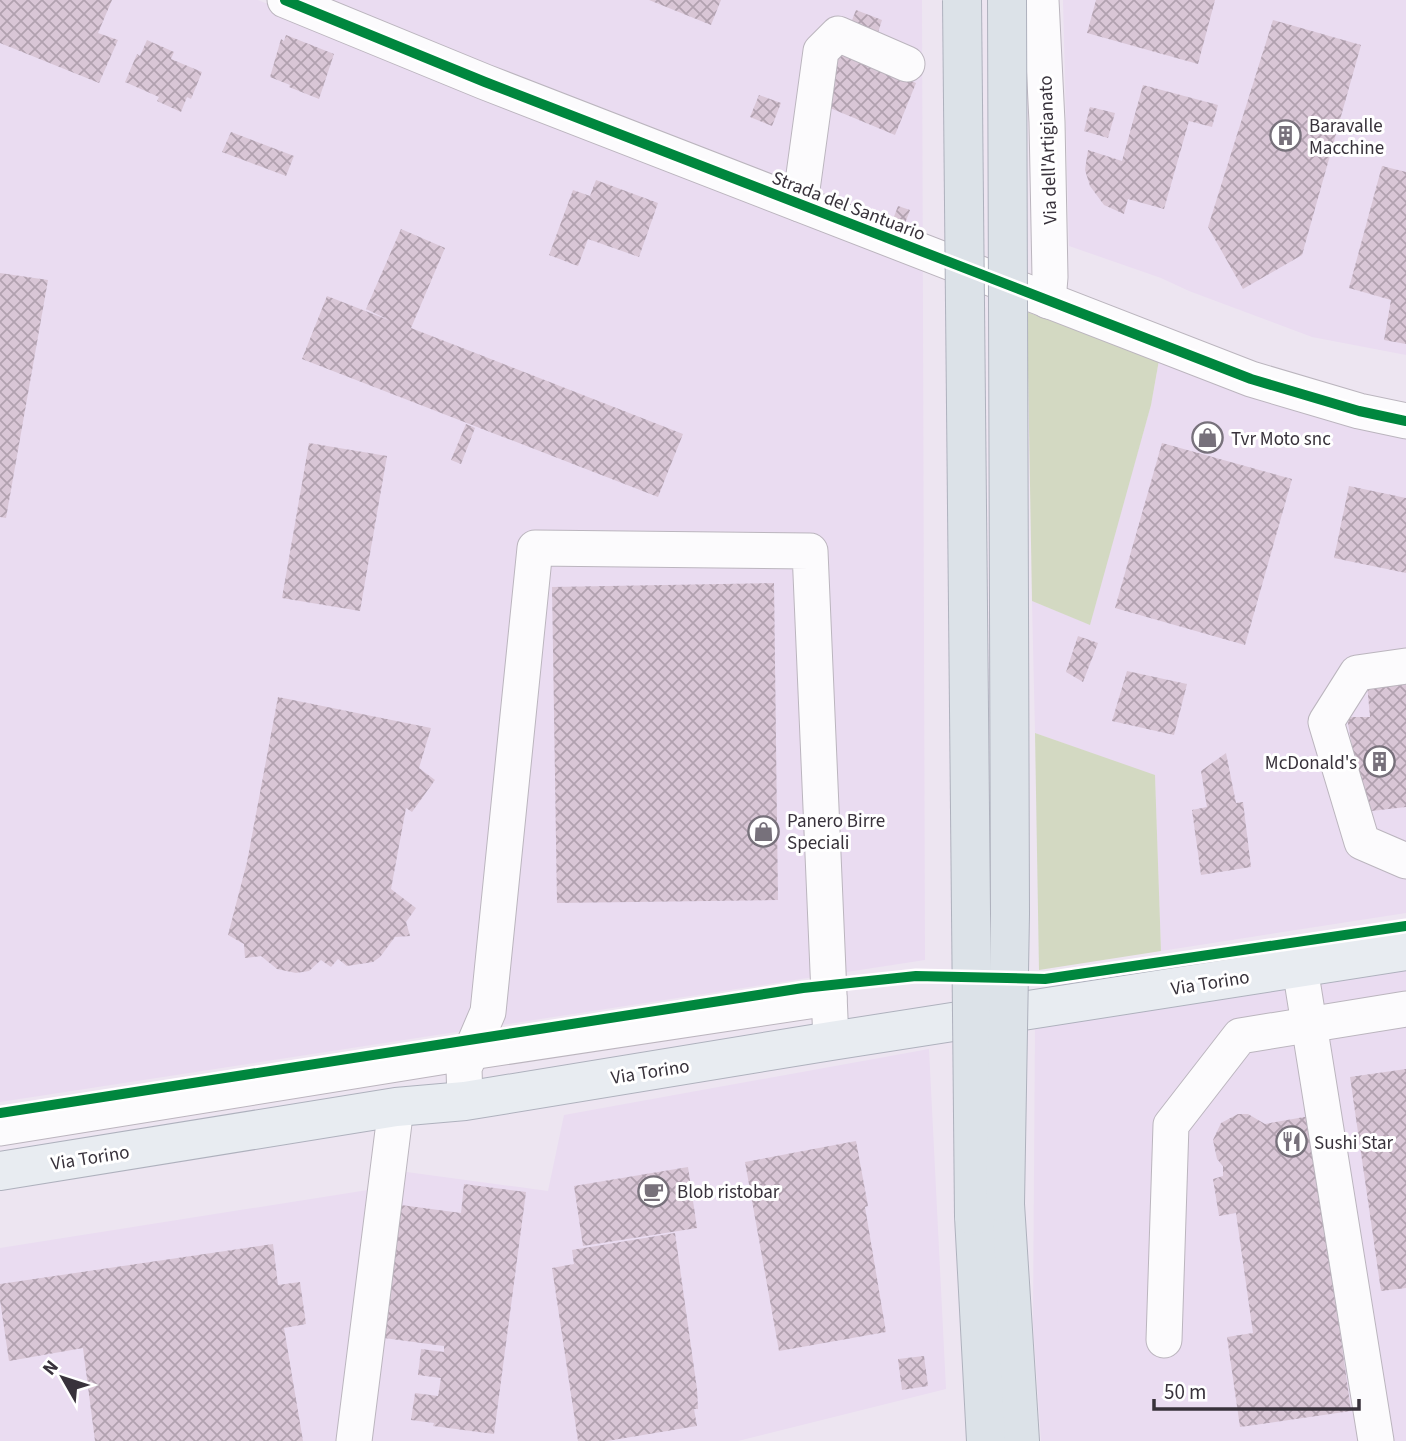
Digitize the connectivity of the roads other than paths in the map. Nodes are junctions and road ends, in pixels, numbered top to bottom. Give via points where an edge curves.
1 (285, 0) edge
2 (962, 0) edge
3 (1007, 0) edge
4 (1041, 0) edge
5 (908, 64) dead end
6 (800, 204) junction
7 (1048, 301) junction
8 (1406, 421) edge
9 (1406, 666) edge
10 (1406, 861) edge
11 (1406, 951) edge
12 (1300, 968) junction
13 (830, 998) junction
14 (1406, 1009) edge
15 (1310, 1023) junction
16 (831, 1041) junction
17 (471, 1052) junction
18 (465, 1101) junction
19 (396, 1107) junction
20 (0, 1128) edge
21 (0, 1171) edge
22 (989, 1210) junction
23 (1164, 1340) dead end
24 (354, 1441) edge
25 (986, 1441) edge
26 (1020, 1441) edge
27 (1376, 1441) edge

1 - 6 street, Strada del Santuario
2 - 22 highway, bridge
3 - 22 highway, bridge via 1010,914
4 - 7 street, Via dell'Artigianato
5 - 6 street via 838,34 821,51
6 - 7 street, Strada del Santuario
7 - 8 street, Strada del Santuario via 1251,379
9 - 10 street via 1357,673 1326,722 1362,842
11 - 12 main road, Via Torino
12 - 15 street
12 - 16 main road, Via Torino
13 - 16 street
13 - 17 street
13 - 17 street via 810,551 535,548 488,1012
14 - 15 street
15 - 23 street via 1240,1036 1171,1125
15 - 27 street
16 - 18 main road, Via Torino
17 - 18 street via 464,1068
17 - 20 street
18 - 19 main road, Via Torino
19 - 21 main road, Via Torino
19 - 24 street
22 - 25 highway
22 - 26 highway

